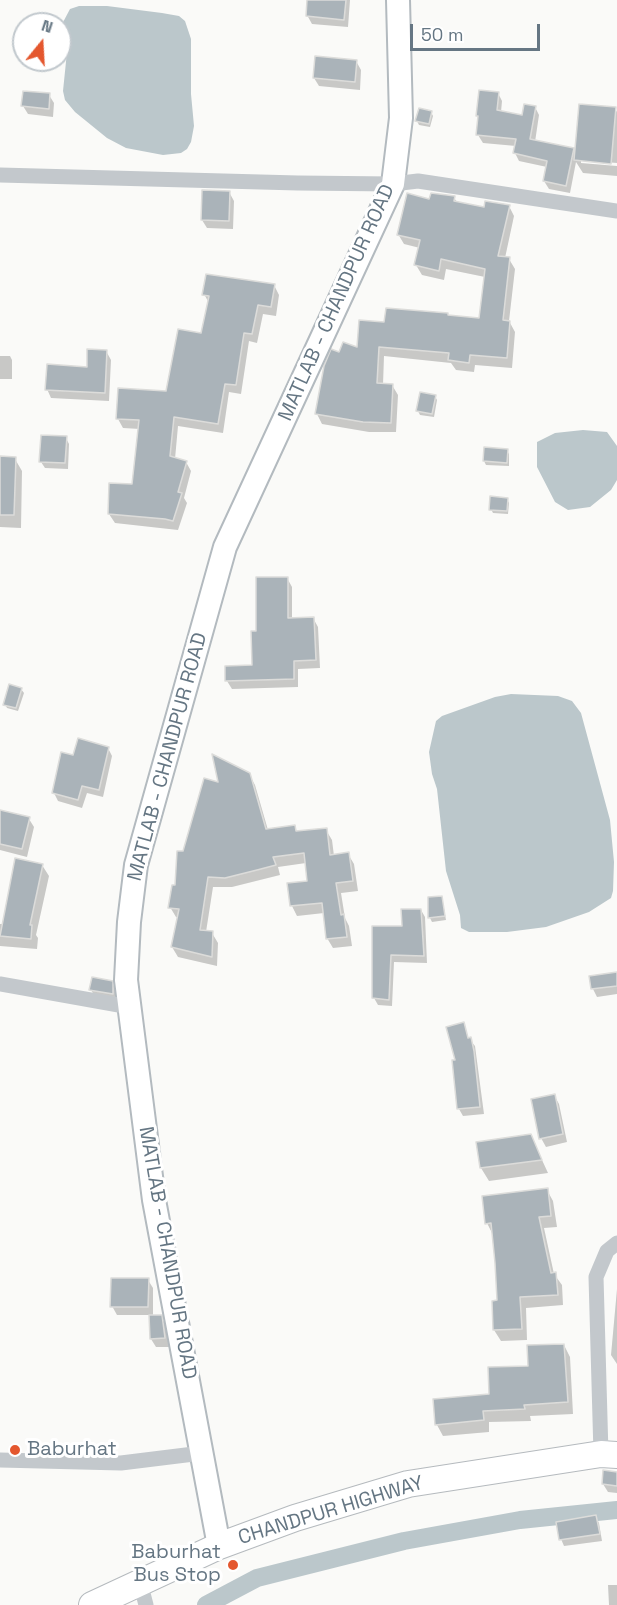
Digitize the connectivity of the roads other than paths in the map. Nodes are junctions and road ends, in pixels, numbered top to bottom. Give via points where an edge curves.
1 (398, 0) edge
2 (0, 175) edge
3 (393, 184) junction
4 (617, 211) edge
5 (0, 984) edge
6 (130, 1007) junction
7 (617, 1243) edge
8 (202, 1454) junction
9 (609, 1454) edge
10 (0, 1460) edge
11 (219, 1546) junction
12 (143, 1594) edge
13 (92, 1605) edge

1 - 3 main road, MATLAB - CHANDPUR ROAD via 401,118
2 - 3 street
3 - 4 street via 418,181
3 - 6 main road, MATLAB - CHANDPUR ROAD via 225,547 136,865 126,980
5 - 6 street
6 - 8 main road, MATLAB - CHANDPUR ROAD via 154,1200
7 - 9 street via 607,1251 596,1277
8 - 10 street via 121,1462
8 - 11 main road, MATLAB - CHANDPUR ROAD
9 - 11 main road, CHANDPUR HIGHWAY via 408,1484
11 - 12 main road, CHANDPUR HIGHWAY
12 - 13 main road, CHANDPUR HIGHWAY

